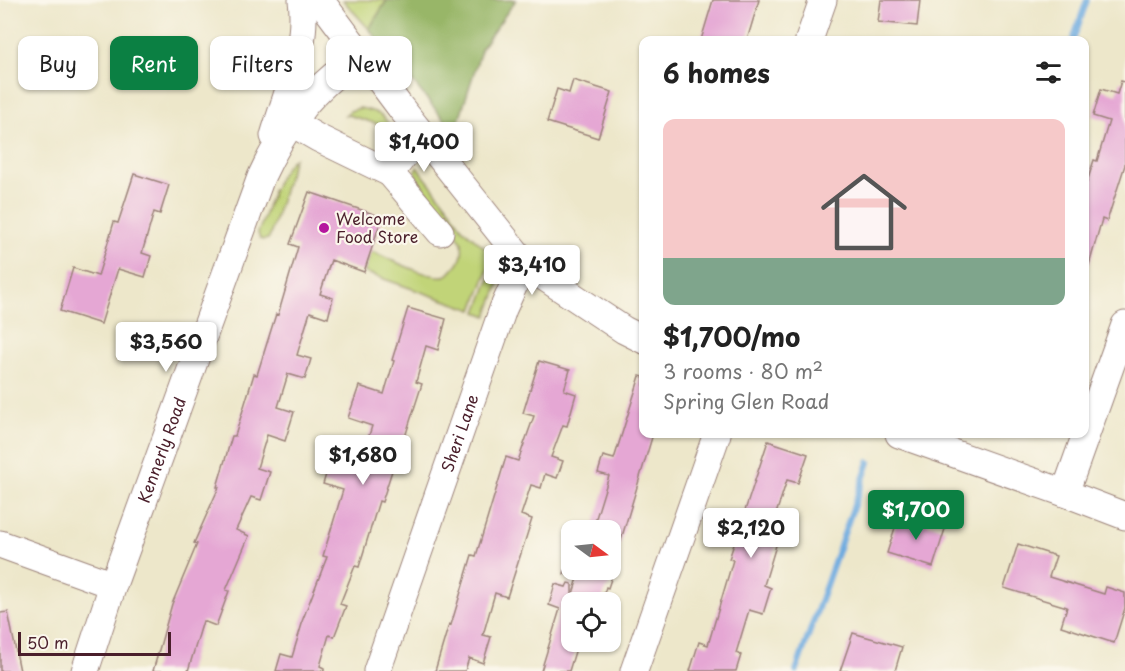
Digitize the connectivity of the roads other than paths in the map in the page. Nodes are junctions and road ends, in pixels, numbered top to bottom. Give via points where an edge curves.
1 (302, 0) edge
2 (320, 0) edge
3 (823, 0) edge
4 (347, 36) edge
5 (810, 36) edge
6 (326, 83) edge
7 (388, 90) edge
8 (292, 123) junction
9 (421, 134) junction
10 (264, 171) junction
11 (390, 173) junction
12 (440, 232) dead end
13 (526, 265) junction
14 (1125, 325) edge
15 (639, 337) edge
16 (1089, 426) edge
17 (716, 438) edge
18 (910, 438) edge
19 (1085, 438) edge
20 (1065, 493) junction
21 (1125, 516) edge
22 (0, 544) edge
23 (113, 585) junction
24 (85, 671) edge
25 (377, 671) edge
26 (634, 671) edge

1 - 10 street via 304,17 298,56
2 - 4 street
3 - 5 street
6 - 8 street, Kennerly Road
7 - 9 street
8 - 10 street, Kennerly Road
8 - 11 street
9 - 11 street
9 - 13 street
10 - 23 street, Kennerly Road
11 - 12 street
13 - 15 street
13 - 25 street, Sheri Lane via 503,309
14 - 16 street
17 - 26 street
18 - 20 street
19 - 20 street
20 - 21 street
22 - 23 street
23 - 24 street, Kennerly Road

